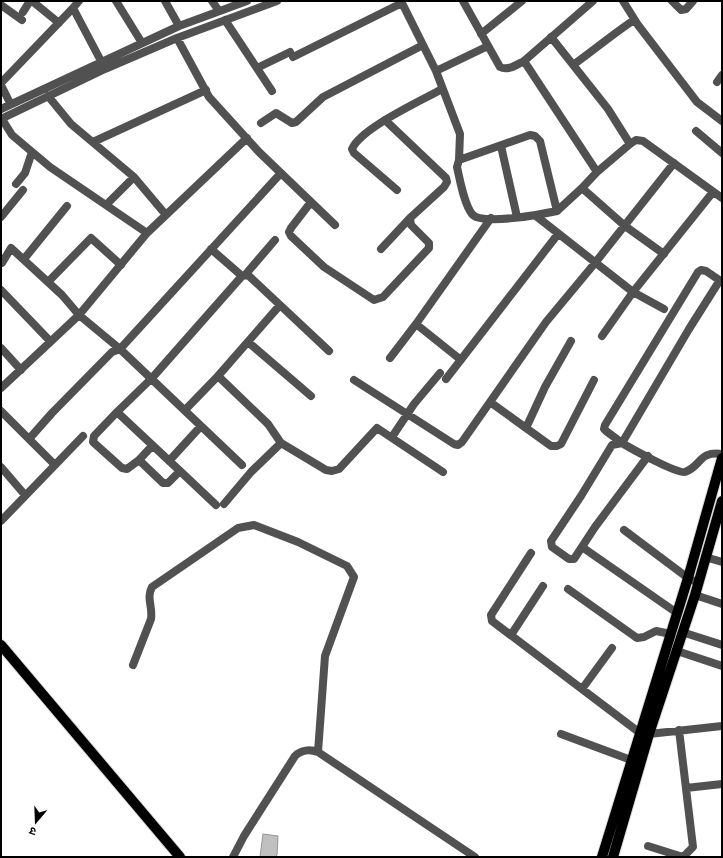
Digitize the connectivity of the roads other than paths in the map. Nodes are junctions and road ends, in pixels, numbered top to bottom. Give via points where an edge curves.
1 (79, 1) edge
2 (116, 1) edge
3 (165, 1) edge
4 (212, 1) edge
5 (247, 1) edge
6 (277, 1) edge
7 (463, 1) edge
8 (522, 1) edge
9 (593, 1) edge
10 (623, 1) edge
11 (672, 1) edge
12 (693, 1) edge
13 (35, 2) edge
14 (402, 2) edge
15 (1, 5) edge
16 (73, 8) junction
17 (219, 11) junction
18 (225, 20) junction
19 (634, 20) junction
20 (59, 23) junction
21 (179, 26) junction
22 (481, 34) junction
23 (551, 37) junction
24 (176, 38) junction
25 (142, 43) junction
26 (423, 45) junction
27 (488, 46) junction
28 (101, 61) junction
29 (524, 61) junction
30 (573, 65) junction
31 (257, 68) junction
32 (436, 72) junction
33 (722, 75) edge
34 (717, 82) dead end
35 (1, 84) edge
36 (442, 89) junction
37 (206, 90) junction
38 (272, 91) dead end
39 (48, 96) junction
40 (10, 104) junction
41 (1, 109) edge
42 (1, 119) edge
43 (385, 120) junction
44 (722, 121) edge
45 (261, 123) dead end
46 (696, 130) dead end
47 (247, 138) junction
48 (93, 142) junction
49 (630, 144) junction
50 (501, 146) junction
51 (32, 152) junction
52 (722, 153) edge
53 (459, 160) junction
54 (674, 163) junction
55 (597, 172) junction
56 (281, 173) junction
57 (134, 177) junction
58 (16, 184) dead end
59 (582, 188) junction
60 (23, 190) dead end
61 (397, 190) dead end
62 (713, 192) junction
63 (722, 198) edge
64 (311, 202) junction
65 (106, 205) junction
66 (67, 206) dead end
67 (557, 210) junction
68 (166, 215) junction
69 (536, 216) junction
70 (1, 217) edge
71 (517, 217) junction
72 (410, 218) junction
73 (491, 218) junction
74 (335, 225) dead end
75 (625, 226) junction
76 (147, 233) junction
77 (558, 234) junction
78 (275, 240) dead end
79 (211, 249) junction
80 (381, 249) dead end
81 (664, 254) junction
82 (24, 259) junction
83 (1, 262) edge
84 (595, 263) junction
85 (121, 265) junction
86 (243, 275) junction
87 (721, 281) edge
88 (48, 282) junction
89 (1, 290) edge
90 (633, 292) junction
91 (280, 305) junction
92 (664, 309) dead end
93 (79, 315) junction
94 (416, 324) junction
95 (602, 336) dead end
96 (50, 341) junction
97 (571, 341) dead end
98 (248, 342) junction
99 (1, 348) edge
100 (120, 349) junction
101 (329, 351) dead end
102 (390, 358) dead end
103 (461, 360) junction
104 (21, 370) junction
105 (218, 376) junction
106 (152, 378) junction
107 (354, 380) dead end
108 (594, 380) dead end
109 (1, 388) edge
110 (312, 396) dead end
111 (490, 402) junction
112 (185, 410) junction
113 (1, 411) edge
114 (117, 412) junction
115 (407, 414) junction
116 (201, 426) junction
117 (526, 428) junction
118 (83, 436) dead end
119 (392, 437) junction
120 (29, 439) junction
121 (622, 442) junction
122 (281, 443) junction
123 (152, 446) junction
124 (722, 454) edge
125 (648, 456) junction
126 (722, 458) edge
127 (139, 460) junction
128 (169, 461) junction
129 (55, 465) junction
130 (242, 465) dead end
131 (1, 467) edge
132 (180, 471) junction
133 (443, 472) dead end
134 (26, 495) junction
135 (722, 501) edge
136 (1, 522) edge
137 (624, 530) dead end
138 (582, 546) junction
139 (531, 553) dead end
140 (705, 557) junction
141 (722, 562) edge
142 (688, 578) junction
143 (698, 583) junction
144 (544, 586) dead end
145 (568, 589) dead end
146 (695, 595) junction
147 (722, 604) edge
148 (677, 613) junction
149 (682, 632) junction
150 (670, 634) junction
151 (511, 635) junction
152 (1, 645) edge
153 (722, 645) edge
154 (612, 648) dead end
155 (677, 651) junction
156 (133, 665) dead end
157 (722, 666) edge
158 (582, 689) junction
159 (722, 726) edge
160 (679, 730) junction
161 (644, 733) junction
162 (561, 734) dead end
163 (318, 752) junction
164 (631, 760) junction
165 (722, 784) edge
166 (686, 788) junction
167 (648, 846) dead end
168 (473, 856) edge
169 (180, 857) edge
170 (234, 857) edge
171 (602, 857) edge
172 (613, 857) edge

1 - 16 street
2 - 25 street
3 - 21 street
4 - 17 street
5 - 17 street
6 - 18 street
7 - 22 street
8 - 22 street
9 - 23 street
10 - 19 street
11 - 12 street via 681,10 686,9
13 - 15 street via 22,16
13 - 20 street
14 - 26 street
14 - 31 street
16 - 20 street
16 - 28 street
17 - 21 street
18 - 24 street
18 - 31 street
19 - 30 street
19 - 44 street via 697,102
20 - 35 street
21 - 25 street
22 - 27 street
23 - 29 street
23 - 30 street
24 - 37 street
24 - 39 street
25 - 28 street
26 - 32 street
26 - 45 street via 323,97 296,122 289,122 276,113
27 - 29 street via 500,67 504,69
27 - 32 street
28 - 40 street
29 - 55 street
30 - 49 street via 608,109
31 - 38 street
32 - 36 street
33 - 34 street
35 - 40 street
36 - 43 street
36 - 53 street via 460,134
37 - 47 street via 209,97
37 - 48 street
39 - 42 street
39 - 48 street via 71,124
40 - 41 street
42 - 51 street via 12,135
43 - 61 street via 355,142 352,149
43 - 72 street via 446,178 444,187
46 - 52 street
47 - 56 street
47 - 68 street
48 - 57 street
49 - 54 street via 636,140 643,141
49 - 55 street
50 - 53 street
50 - 67 street via 530,135 540,141
50 - 71 street
51 - 58 street via 25,173
51 - 65 street
53 - 73 street via 456,167 471,213 479,219
54 - 62 street
54 - 75 street
55 - 59 street
56 - 64 street
56 - 79 street
57 - 65 street
57 - 68 street
59 - 67 street
59 - 75 street
60 - 70 street
62 - 63 street
62 - 81 street
64 - 72 street via 289,232 324,267 374,300 383,297 430,246 411,226
64 - 74 street
65 - 76 street
66 - 82 street
67 - 69 street
68 - 76 street
69 - 71 street
69 - 77 street
71 - 73 street
72 - 80 street
73 - 94 street
75 - 81 street
75 - 84 street
76 - 85 street
77 - 84 street
77 - 103 street
78 - 86 street
79 - 86 street
79 - 100 street
81 - 90 street
82 - 83 street via 11,248
82 - 88 street
84 - 90 street
84 - 111 street via 546,322
85 - 88 street via 91,238
85 - 93 street
86 - 91 street via 248,276
86 - 106 street
87 - 121 street via 689,329
87 - 121 street via 706,271 698,272 605,425 604,429
88 - 93 street
89 - 96 street
90 - 92 street
90 - 95 street
91 - 98 street
91 - 101 street
93 - 96 street
93 - 100 street
94 - 102 street
94 - 103 street
96 - 104 street
97 - 117 street
98 - 105 street
98 - 110 street
99 - 104 street
100 - 106 street
100 - 120 street via 112,352
103 - 115 street
104 - 109 street
105 - 112 street
105 - 122 street via 268,424
106 - 112 street
106 - 114 street
107 - 115 street
108 - 117 street via 561,444 551,446
111 - 115 street via 458,445
111 - 117 street
112 - 116 street
113 - 120 street
114 - 123 street
114 - 127 street via 94,436 93,442 122,468 127,469
115 - 119 street
116 - 128 street
116 - 130 street
118 - 129 street
119 - 122 street via 377,428 344,464 332,471 326,470
119 - 133 street
120 - 129 street
121 - 125 street
121 - 138 street via 609,447 581,496 550,542 552,547 570,560 574,559
122 - 132 street via 220,505
123 - 127 street
123 - 128 street
124 - 125 street via 708,454 685,472 678,473
125 - 138 street
126 - 142 main road
127 - 132 street via 166,484
128 - 132 street
129 - 134 street
131 - 134 street
134 - 136 street
135 - 140 main road
137 - 142 street
138 - 148 street
139 - 151 street via 491,615 492,621
140 - 141 street
140 - 143 main road
142 - 143 street
142 - 148 main road
143 - 146 main road
144 - 151 street
145 - 150 street via 637,638 644,638 656,631
146 - 147 street
146 - 149 main road
148 - 150 main road
149 - 153 street
149 - 155 main road
150 - 161 main road
151 - 158 street
152 - 169 main road
154 - 158 street
155 - 157 street
155 - 161 main road
156 - 163 street via 151,619 149,598 152,587 238,528 254,525 338,560 351,569 354,577 326,656
158 - 161 street
159 - 160 street
160 - 161 street
160 - 166 street
161 - 164 main road
161 - 172 main road
162 - 164 street
163 - 168 street
163 - 170 street via 305,750 295,756 244,836
164 - 171 main road
165 - 166 street
166 - 167 street via 692,847 682,857

